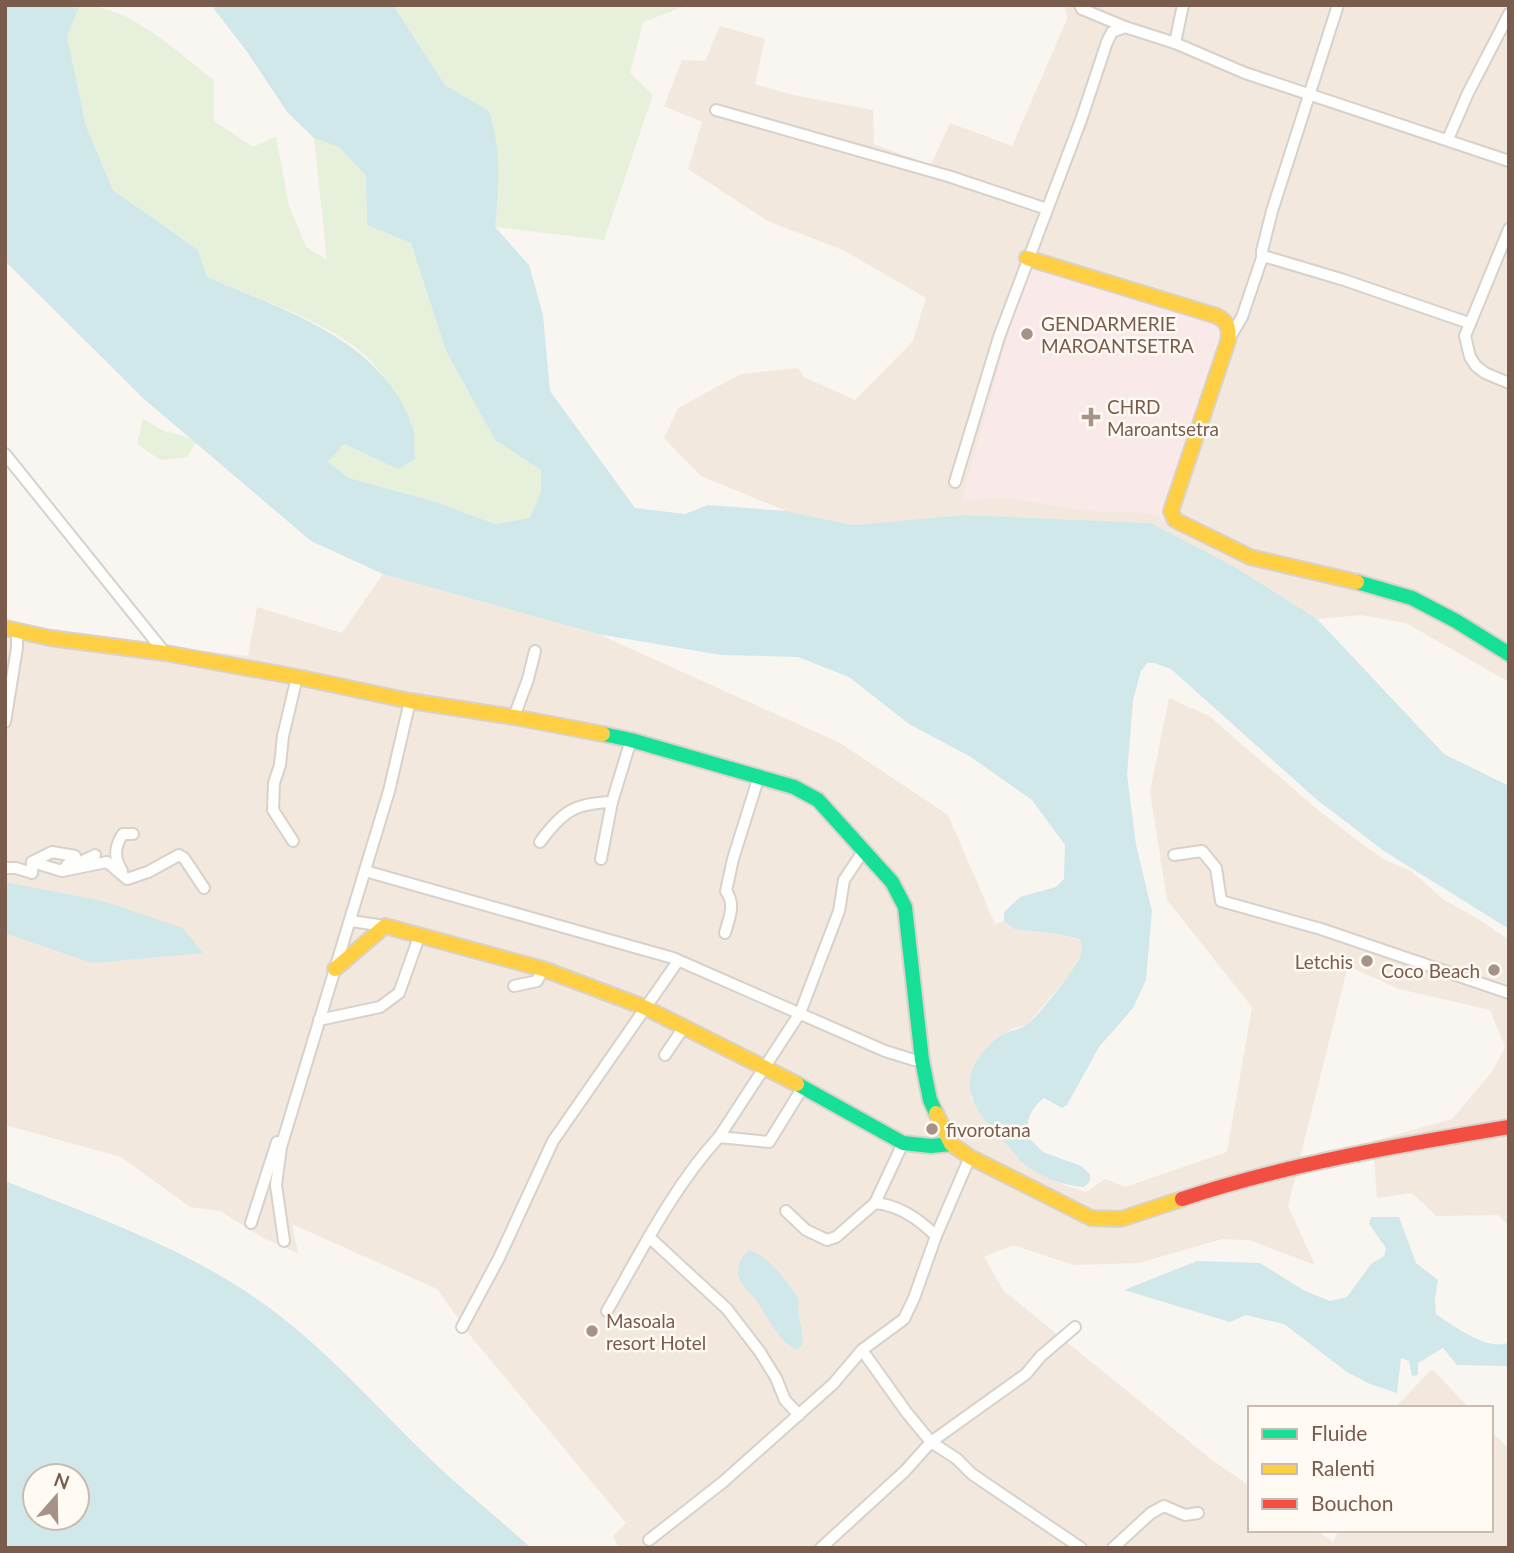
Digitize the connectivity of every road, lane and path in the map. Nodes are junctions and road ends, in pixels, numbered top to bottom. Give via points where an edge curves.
1 (1080, 5) edge
2 (1183, 5) edge
3 (1338, 5) edge
4 (1509, 14) edge
5 (1125, 27) junction
6 (1175, 43) junction
7 (1310, 93) junction
8 (716, 110) dead end
9 (1448, 139) junction
10 (1509, 161) edge
11 (1047, 209) junction
12 (1509, 229) edge
13 (1027, 258) junction
14 (1262, 258) junction
15 (1469, 323) junction
16 (1228, 341) junction
17 (1509, 383) edge
18 (5, 454) edge
19 (955, 482) dead end
20 (11, 630) edge
21 (534, 651) dead end
22 (165, 653) junction
23 (1509, 653) edge
24 (297, 677) junction
25 (410, 701) junction
26 (514, 717) junction
27 (5, 722) edge
28 (631, 740) junction
29 (759, 776) junction
30 (612, 802) junction
31 (133, 834) dead end
32 (293, 841) dead end
33 (540, 842) dead end
34 (864, 850) junction
35 (94, 855) dead end
36 (1174, 855) dead end
37 (601, 859) dead end
38 (32, 862) junction
39 (5, 868) edge
40 (62, 871) junction
41 (365, 871) junction
42 (127, 879) junction
43 (204, 888) dead end
44 (351, 920) junction
45 (385, 926) junction
46 (725, 933) dead end
47 (419, 937) junction
48 (678, 961) junction
49 (335, 969) junction
50 (543, 969) junction
51 (514, 986) dead end
52 (1509, 993) edge
53 (644, 1007) junction
54 (800, 1013) junction
55 (319, 1020) junction
56 (684, 1027) junction
57 (665, 1055) dead end
58 (922, 1060) junction
59 (763, 1067) junction
60 (803, 1087) junction
61 (295, 1105) junction
62 (1509, 1127) edge
63 (719, 1137) junction
64 (903, 1143) junction
65 (951, 1144) junction
66 (970, 1157) junction
67 (875, 1203) junction
68 (786, 1211) dead end
69 (251, 1223) dead end
70 (936, 1236) junction
71 (649, 1237) junction
72 (284, 1241) dead end
73 (607, 1311) dead end
74 (462, 1327) dead end
75 (1075, 1327) dead end
76 (862, 1350) junction
77 (799, 1415) junction
78 (931, 1442) junction
79 (1198, 1513) dead end
80 (649, 1540) dead end
81 (821, 1548) edge
82 (1081, 1548) edge
83 (1113, 1548) edge

1 - 5 street
2 - 6 street
3 - 7 street
4 - 9 street
5 - 6 street
5 - 11 street via 1112,33 1107,42
6 - 7 street via 1245,73
7 - 9 street
7 - 14 street via 1272,211
8 - 11 street
9 - 10 street
11 - 13 street
12 - 15 street
13 - 16 main road via 1217,316 1229,327
13 - 19 street
14 - 15 street via 1276,258
14 - 16 street via 1242,317
15 - 17 street via 1465,336 1469,356 1485,373
16 - 23 main road via 1172,516 1250,557 1412,598
18 - 22 street
20 - 22 main road
20 - 27 street via 17,648
21 - 26 street
22 - 24 main road
24 - 25 main road
24 - 32 street via 274,783 273,810
25 - 26 main road
25 - 41 street
26 - 28 main road
28 - 29 main road
28 - 30 street
29 - 34 main road via 818,800
29 - 46 street via 726,891 732,910
30 - 33 street via 568,810
30 - 37 street
31 - 42 street via 122,834 117,843 116,861
34 - 54 street via 844,880 839,911
34 - 58 main road via 892,882 905,907
35 - 40 street
36 - 52 street via 1202,851 1216,868 1221,901 1321,929
38 - 39 street via 32,873
38 - 40 street
38 - 40 street via 52,852 75,856
40 - 42 street via 107,862
41 - 44 street
41 - 48 street
42 - 43 street via 178,855
44 - 45 street
44 - 49 street
45 - 47 main road
45 - 49 main road
47 - 50 main road
47 - 55 street via 399,993 380,1007
48 - 53 street
48 - 54 street
49 - 55 street
50 - 51 street via 537,981
50 - 53 main road
53 - 56 main road
53 - 74 street via 553,1140
54 - 58 street via 885,1051
54 - 59 street
55 - 61 street
56 - 57 street
56 - 59 main road
58 - 65 main road via 930,1100
59 - 60 main road
59 - 63 street
60 - 63 street via 769,1142
60 - 64 main road
61 - 69 street via 276,1144
61 - 72 street via 281,1147 276,1185
62 - 66 main road via 1268,1175 1121,1219 1091,1218
63 - 71 street
64 - 65 main road
64 - 67 street
65 - 66 main road
66 - 70 street
67 - 68 street via 827,1240 806,1230
67 - 70 street via 914,1217
70 - 76 street via 904,1319
71 - 73 street
71 - 77 street via 727,1309
75 - 78 street via 1026,1374
76 - 77 street
76 - 78 street
77 - 80 street
78 - 81 street
78 - 82 street
79 - 83 street via 1185,1515 1164,1506

